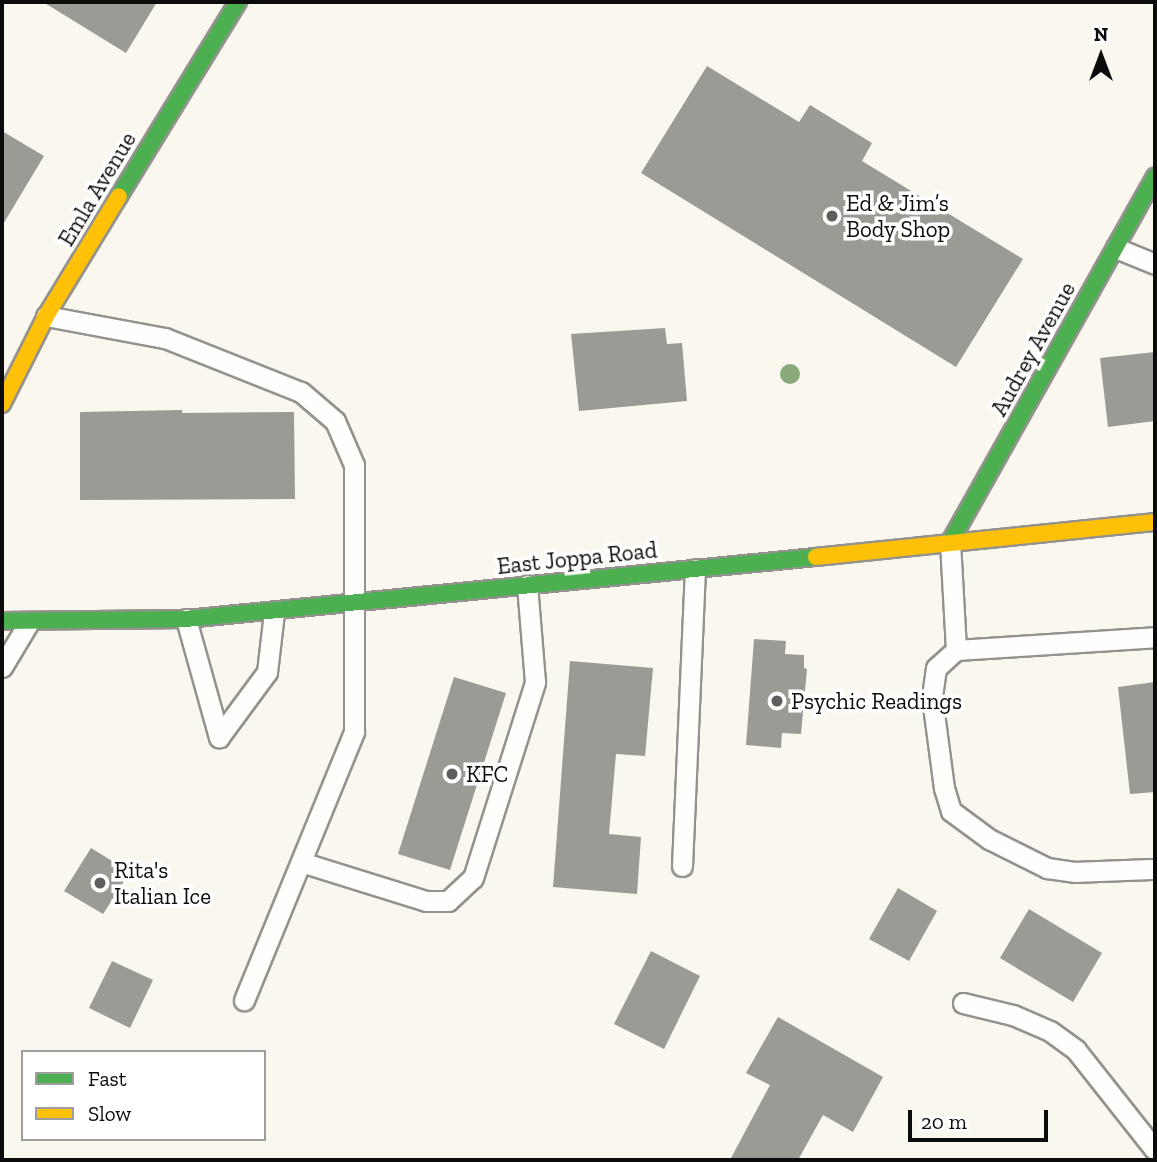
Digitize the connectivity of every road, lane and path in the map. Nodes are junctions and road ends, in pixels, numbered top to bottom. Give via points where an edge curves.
1 (238, 2) edge
2 (1155, 177) edge
3 (1116, 248) junction
4 (1155, 264) edge
5 (46, 316) junction
6 (2, 404) edge
7 (1155, 522) edge
8 (950, 542) junction
9 (695, 569) junction
10 (527, 585) junction
11 (356, 603) junction
12 (274, 612) junction
13 (186, 619) junction
14 (2, 621) edge
15 (29, 622) junction
16 (1155, 636) edge
17 (956, 650) junction
18 (2, 667) edge
19 (301, 862) junction
20 (682, 866) dead end
21 (1155, 869) edge
22 (244, 1000) dead end
23 (963, 1003) dead end
24 (1155, 1150) edge

1 - 5 main road, Emla Avenue
2 - 3 main road, Audrey Avenue
3 - 4 lane
3 - 8 main road, Audrey Avenue
5 - 6 main road, Emla Avenue
5 - 11 lane via 165,338 301,392 335,421 354,466
7 - 8 main road, East Joppa Road
8 - 9 main road, East Joppa Road
8 - 17 lane
9 - 10 main road, East Joppa Road
9 - 20 lane
10 - 11 main road, East Joppa Road
10 - 19 lane via 535,682 473,878 449,901 426,901
11 - 12 main road, East Joppa Road
11 - 19 lane via 354,732
12 - 13 main road, East Joppa Road
12 - 13 lane via 267,672 219,737
13 - 15 main road, East Joppa Road
14 - 15 main road, East Joppa Road
15 - 18 lane
16 - 17 lane
17 - 21 lane via 936,668 932,698 951,811 989,839 1047,868 1076,872
19 - 22 lane
23 - 24 lane via 1013,1015 1051,1031 1076,1050

